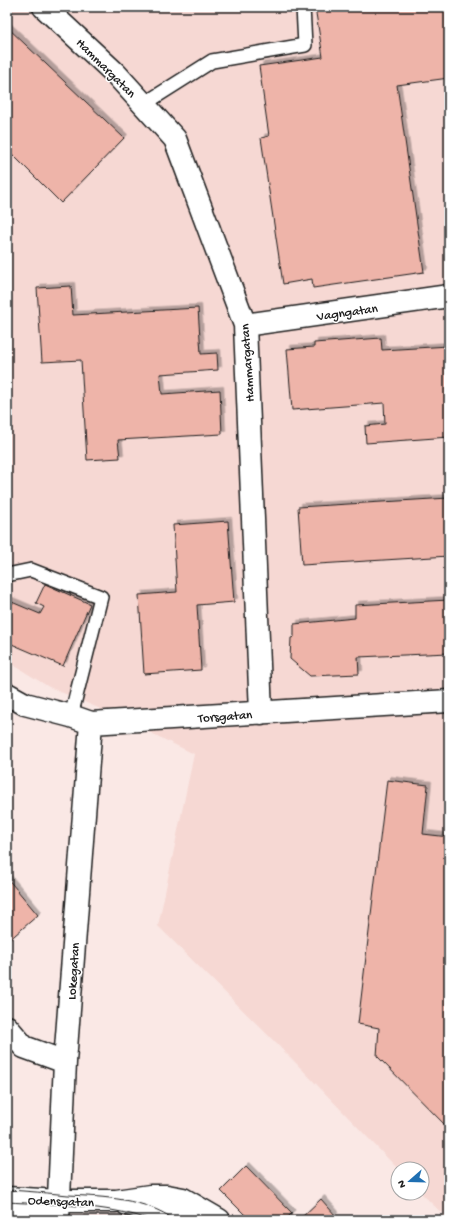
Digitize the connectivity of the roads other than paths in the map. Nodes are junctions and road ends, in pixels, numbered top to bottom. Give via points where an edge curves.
1 (44, 7) edge
2 (303, 7) edge
3 (144, 104) junction
4 (449, 296) edge
5 (245, 325) junction
6 (7, 576) edge
7 (7, 694) edge
8 (449, 701) edge
9 (261, 713) junction
10 (81, 719) junction
11 (7, 1028) edge
12 (65, 1062) junction
13 (7, 1198) edge
14 (116, 1201) junction
15 (58, 1213) edge
16 (7, 1214) edge
17 (181, 1220) edge
18 (219, 1220) edge

1 - 3 street, Hammargatan via 115,73
2 - 3 lane via 305,46 212,61
3 - 5 street, Hammargatan via 175,139
4 - 5 street, Vagngatan
5 - 9 street, Hammargatan
6 - 10 lane via 31,570 101,597
7 - 10 street, Torsgatan via 25,704
8 - 9 street, Torsgatan
9 - 10 street, Torsgatan
10 - 12 street, Lokegatan
11 - 12 street via 24,1047
12 - 15 street, Lokegatan
13 - 15 street, Odensgatan
14 - 15 street, Odensgatan
14 - 17 street, Odensgatan
14 - 18 street, Odensgatan via 167,1196 183,1200
15 - 16 lane

